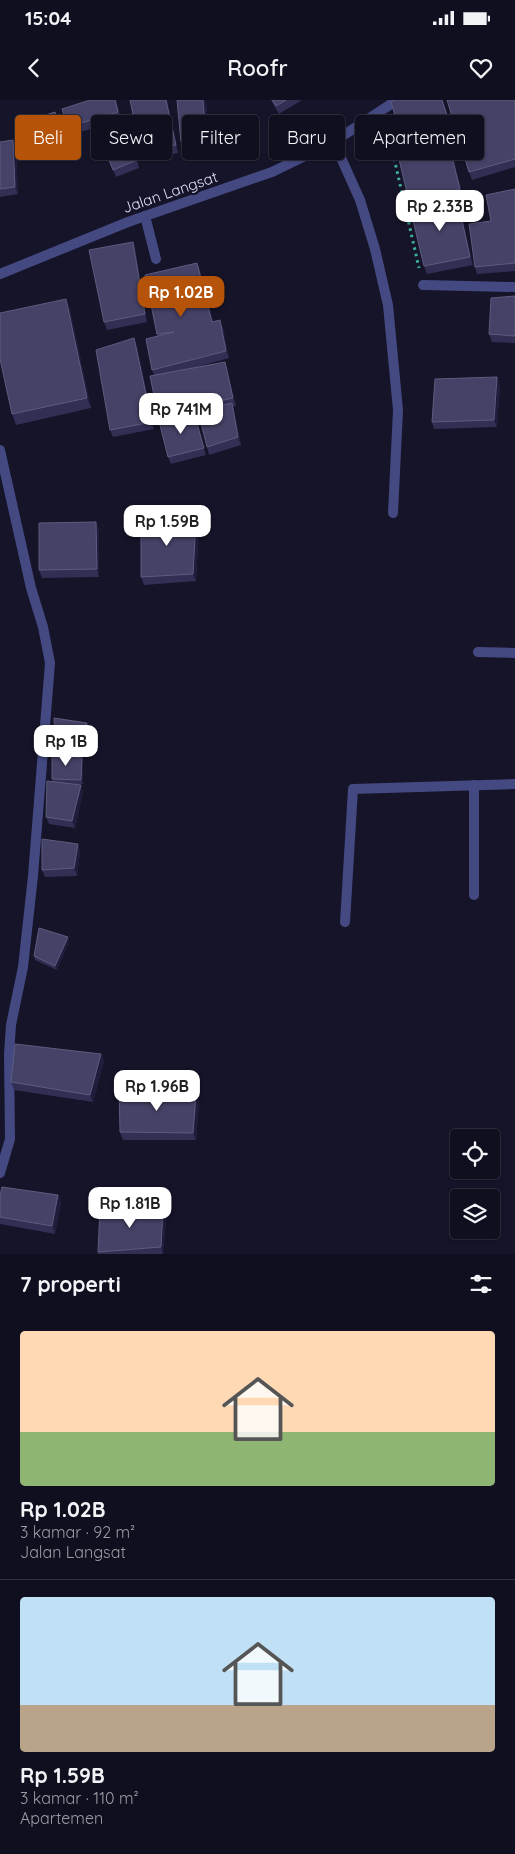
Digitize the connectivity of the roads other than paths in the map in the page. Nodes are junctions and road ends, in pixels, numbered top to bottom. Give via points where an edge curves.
1 (396, 100) edge
2 (345, 133) edge
3 (295, 160) edge
4 (342, 160) edge
5 (145, 216) junction
6 (156, 259) dead end
7 (0, 274) edge
8 (423, 285) road end
9 (515, 287) edge
10 (0, 450) edge
11 (393, 513) dead end
12 (478, 652) dead end
13 (515, 653) edge
14 (515, 784) edge
15 (474, 785) junction
16 (474, 895) dead end
17 (345, 922) dead end
18 (0, 1173) edge

1 - 2 street, Jalan Langsat
3 - 5 street, Jalan Langsat via 272,172
4 - 11 street via 360,200 388,305 398,410
5 - 6 street
5 - 7 street, Jalan Langsat
8 - 9 street
10 - 18 street via 50,662 25,949 11,1025 10,1138
12 - 13 street
14 - 15 street
15 - 16 street
15 - 17 street via 354,789

